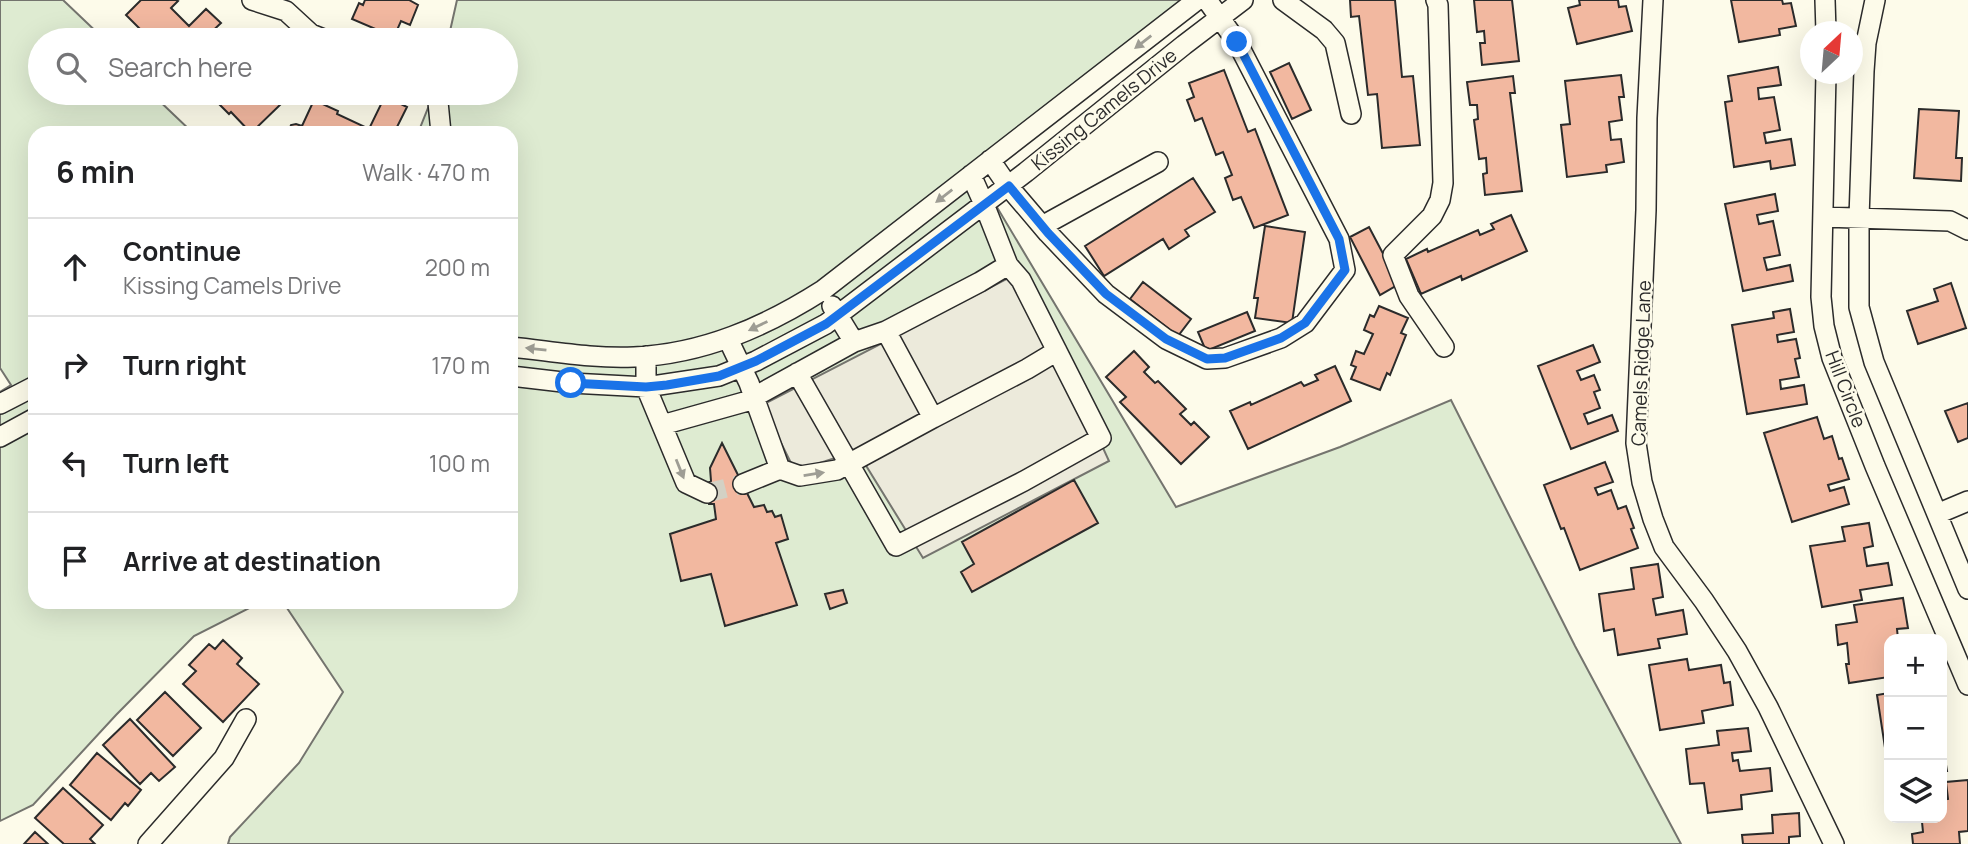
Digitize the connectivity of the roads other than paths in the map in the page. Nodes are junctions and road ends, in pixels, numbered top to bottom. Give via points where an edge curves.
1 (252, 0) edge
2 (1197, 0) edge
3 (1207, 0) edge
4 (1243, 0) edge
5 (1283, 0) edge
6 (1436, 0) edge
7 (1653, 0) edge
8 (1825, 0) edge
9 (1875, 0) edge
10 (288, 5) edge
11 (1220, 18) junction
12 (1826, 21) edge
13 (307, 28) edge
14 (1826, 84) edge
15 (438, 105) edge
16 (1351, 114) dead end
17 (440, 126) edge
18 (990, 160) junction
19 (1158, 162) dead end
20 (971, 176) junction
21 (1009, 186) junction
22 (984, 204) junction
23 (1822, 217) junction
24 (1859, 218) junction
25 (1042, 226) junction
26 (1968, 230) edge
27 (1007, 265) junction
28 (823, 290) junction
29 (837, 316) junction
30 (886, 331) junction
31 (728, 339) junction
32 (853, 342) junction
33 (1444, 347) dead end
34 (518, 348) edge
35 (1057, 351) junction
36 (646, 356) junction
37 (742, 368) junction
38 (797, 373) junction
39 (518, 377) edge
40 (646, 387) junction
41 (28, 390) edge
42 (754, 398) junction
43 (0, 404) edge
44 (933, 418) junction
45 (28, 422) edge
46 (662, 425) junction
47 (0, 437) edge
48 (848, 464) junction
49 (780, 469) junction
50 (743, 484) tunnel mouth
51 (707, 493) dead end
52 (1968, 501) edge
53 (1937, 514) junction
54 (1968, 589) edge
55 (1968, 685) edge
56 (246, 719) dead end
57 (148, 844) edge
58 (1834, 844) edge

1 - 10 street
2 -> 18 street, Kissing Camels Drive
3 - 11 street
4 - 11 street, Kissing Camels Drive
5 - 16 street via 1335,43
6 - 33 street via 1442,192 1432,216 1393,255 1409,296
7 - 58 street, Camels Ridge Lane via 1636,431 1642,482 1664,547 1737,651
8 - 12 street
9 - 24 street, Hill Circle via 1864,71
10 - 13 street
11 - 21 street, Kissing Camels Drive
11 - 25 street via 1237,42 1339,239 1345,270 1305,323 1281,338 1225,358 1207,359 1166,339 1106,294
14 - 23 street, Hill Circle
15 - 17 street
18 - 20 street, Kissing Camels Drive
18 - 21 street
19 - 25 street
20 - 22 street
20 -> 28 street, Kissing Camels Drive
21 - 22 street, Kissing Camels Drive
21 - 25 street
22 - 27 street
22 - 29 street, Kissing Camels Drive
23 - 24 street
23 - 55 street, Hill Circle via 1821,297 1832,358
24 - 26 street via 1950,221
24 - 53 street, Hill Circle via 1864,330
27 - 30 street
27 - 35 street via 1021,280
28 - 29 street
28 -> 31 street, Kissing Camels Drive
29 - 32 street
29 - 37 street, Kissing Camels Drive
30 - 32 street
30 - 44 street
31 - 36 street, Kissing Camels Drive via 670,355
31 - 37 street
32 - 38 street
36 -> 34 street, Kissing Camels Drive
35 - 44 street
35 - 48 street via 1101,439 1072,456 896,546
36 - 40 street
37 - 40 street, Kissing Camels Drive
37 - 42 street
38 - 42 street
38 - 48 street
39 - 40 street, Kissing Camels Drive
40 - 46 street
41 - 43 street
42 - 46 street
42 - 49 street
44 - 48 street
45 - 47 street
46 -> 51 street via 686,483
49 -> 48 street via 800,476
49 - 50 street
52 - 53 street
53 - 54 street, Hill Circle
56 - 57 street via 224,758

